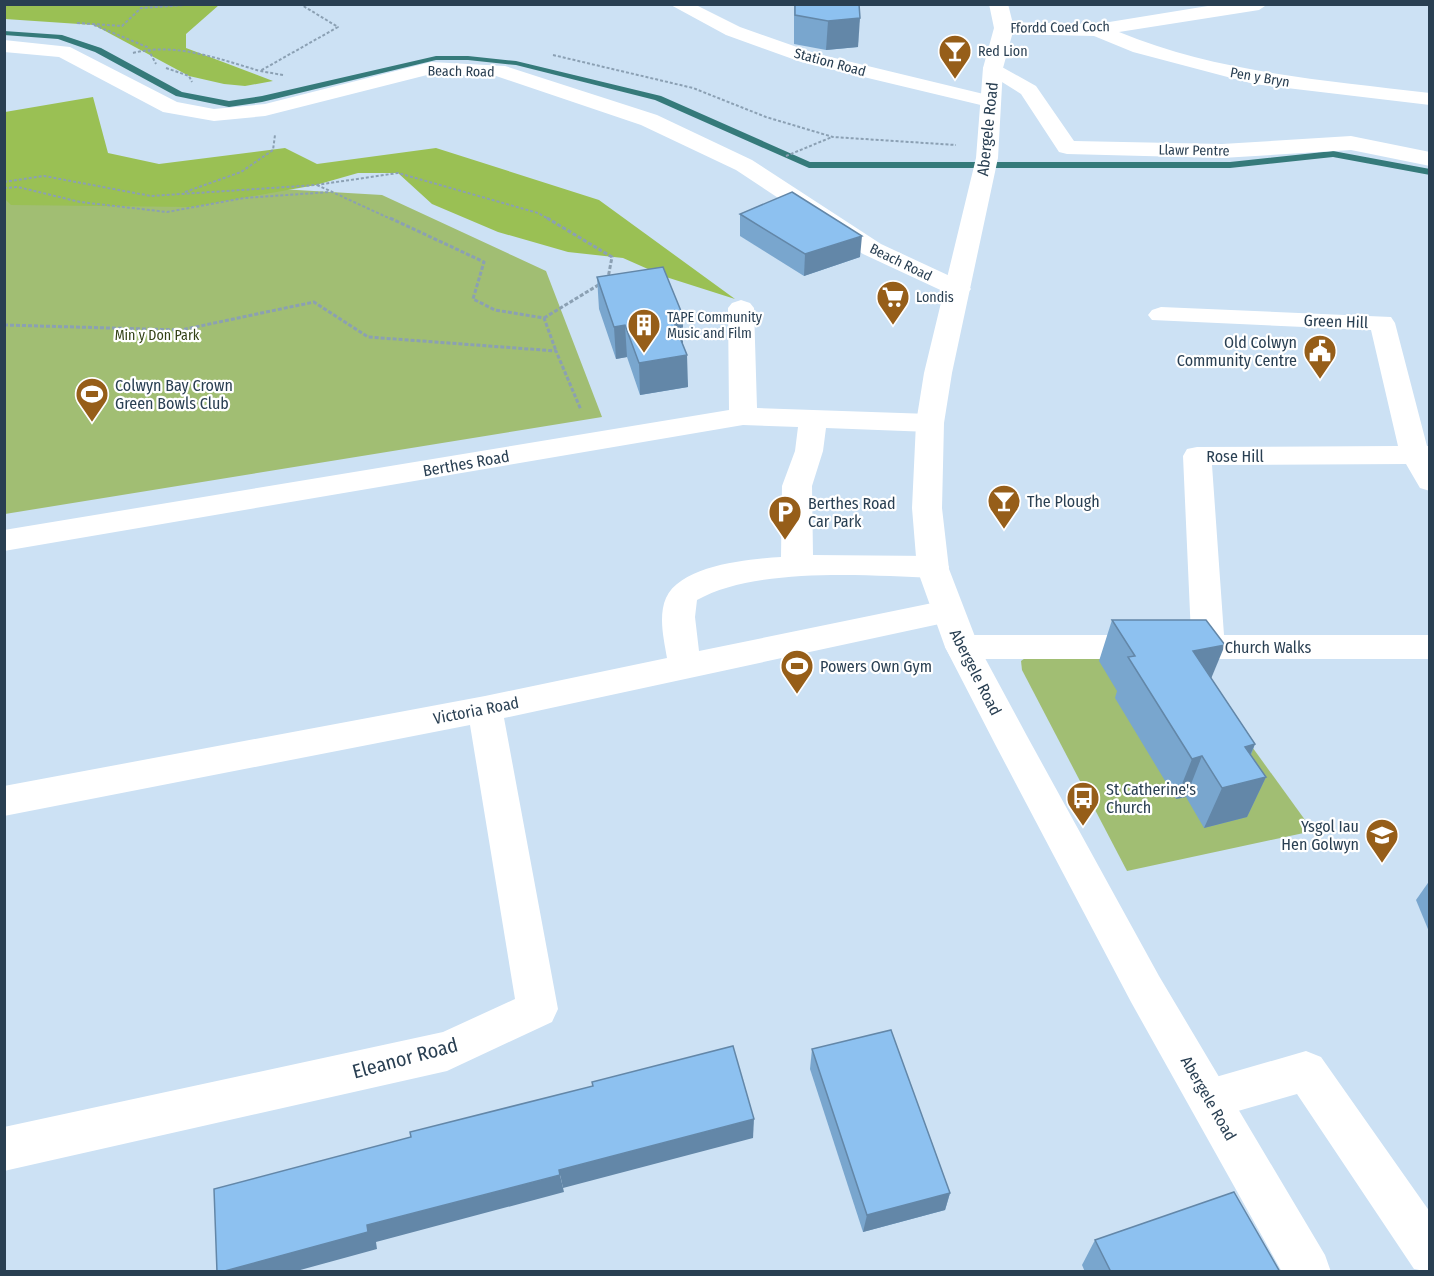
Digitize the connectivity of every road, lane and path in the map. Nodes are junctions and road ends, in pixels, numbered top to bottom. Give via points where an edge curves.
1 (201, 4) edge
2 (678, 4) edge
3 (998, 4) edge
4 (1259, 4) edge
5 (1004, 28) junction
6 (1097, 30) junction
7 (4, 46) edge
8 (147, 47) junction
9 (132, 53) dead end
10 (993, 68) junction
11 (260, 71) dead end
12 (290, 78) dead end
13 (281, 80) dead end
14 (203, 85) dead end
15 (1429, 99) edge
16 (989, 101) junction
17 (275, 108) junction
18 (963, 146) dead end
19 (783, 157) dead end
20 (1430, 159) edge
21 (4, 182) edge
22 (316, 185) junction
23 (4, 188) edge
24 (331, 192) junction
25 (151, 196) junction
26 (958, 289) junction
27 (741, 308) dead end
28 (1161, 315) dead end
29 (544, 318) junction
30 (4, 325) edge
31 (556, 351) junction
32 (743, 416) junction
33 (813, 418) junction
34 (930, 423) junction
35 (594, 441) junction
36 (1422, 455) edge
37 (1430, 481) edge
38 (4, 541) edge
39 (793, 567) junction
40 (933, 567) junction
41 (946, 612) junction
42 (962, 647) junction
43 (1208, 647) junction
44 (1430, 647) edge
45 (685, 667) junction
46 (485, 709) junction
47 (4, 801) edge
48 (1210, 1098) junction
49 (4, 1149) edge
50 (1430, 1253) edge
51 (1308, 1272) edge

1 - 8 path via 141,8 122,26 94,25
2 - 16 street, Station Road via 733,31 808,58
3 - 5 street, Abergele Road
4 - 6 street, Ffordd Coed Coch
5 - 6 street, Ffordd Coed Coch
5 - 10 street, Abergele Road
6 - 15 street, Pen y Bryn via 1140,48 1254,78
7 - 17 street, Beach Road via 63,51 171,107 214,115
8 - 9 path
8 - 11 path
8 - 14 path via 158,65
10 - 16 street, Abergele Road
10 - 20 street, Llawr Pentre via 1029,90 1067,147 1222,151 1351,143
12 - 13 path
16 - 26 street, Abergele Road via 985,166
17 - 25 path via 273,150 241,172 185,192
17 - 26 street, Beach Road via 431,68 498,70 649,120 744,165 872,249
18 - 19 path via 833,137
21 - 25 path via 44,176
22 - 24 path
22 - 25 path
22 - 29 path via 398,173 538,213 612,257 608,280
23 - 24 path via 18,187 80,202 167,212 244,198
24 - 29 path via 484,262 473,299 495,310
26 - 34 street, Abergele Road
27 - 32 street
28 - 36 street, Green Hill via 1382,323
29 - 31 path
30 - 31 path via 181,330 314,303 368,337
31 - 35 path
32 - 33 street, Berthes Road
32 - 35 street, Berthes Road
33 - 34 street, Berthes Road
33 - 39 street via 809,451 797,486 799,552
34 - 40 street, Abergele Road via 927,508
35 - 38 street, Berthes Road
36 - 37 street, Green Hill
36 - 43 street, Rose Hill via 1197,456
39 - 40 street
39 - 45 street via 717,577 685,592 678,608
40 - 41 street, Abergele Road
41 - 42 street, Abergele Road
41 - 45 street, Victoria Road
42 - 43 street, Church Walks
42 - 48 street, Abergele Road via 1145,989
43 - 44 street, Church Walks
45 - 46 street, Victoria Road
46 - 47 street, Victoria Road
46 - 49 street, Eleanor Road via 537,1010 447,1051
48 - 50 street via 1306,1071
48 - 51 street, Abergele Road

